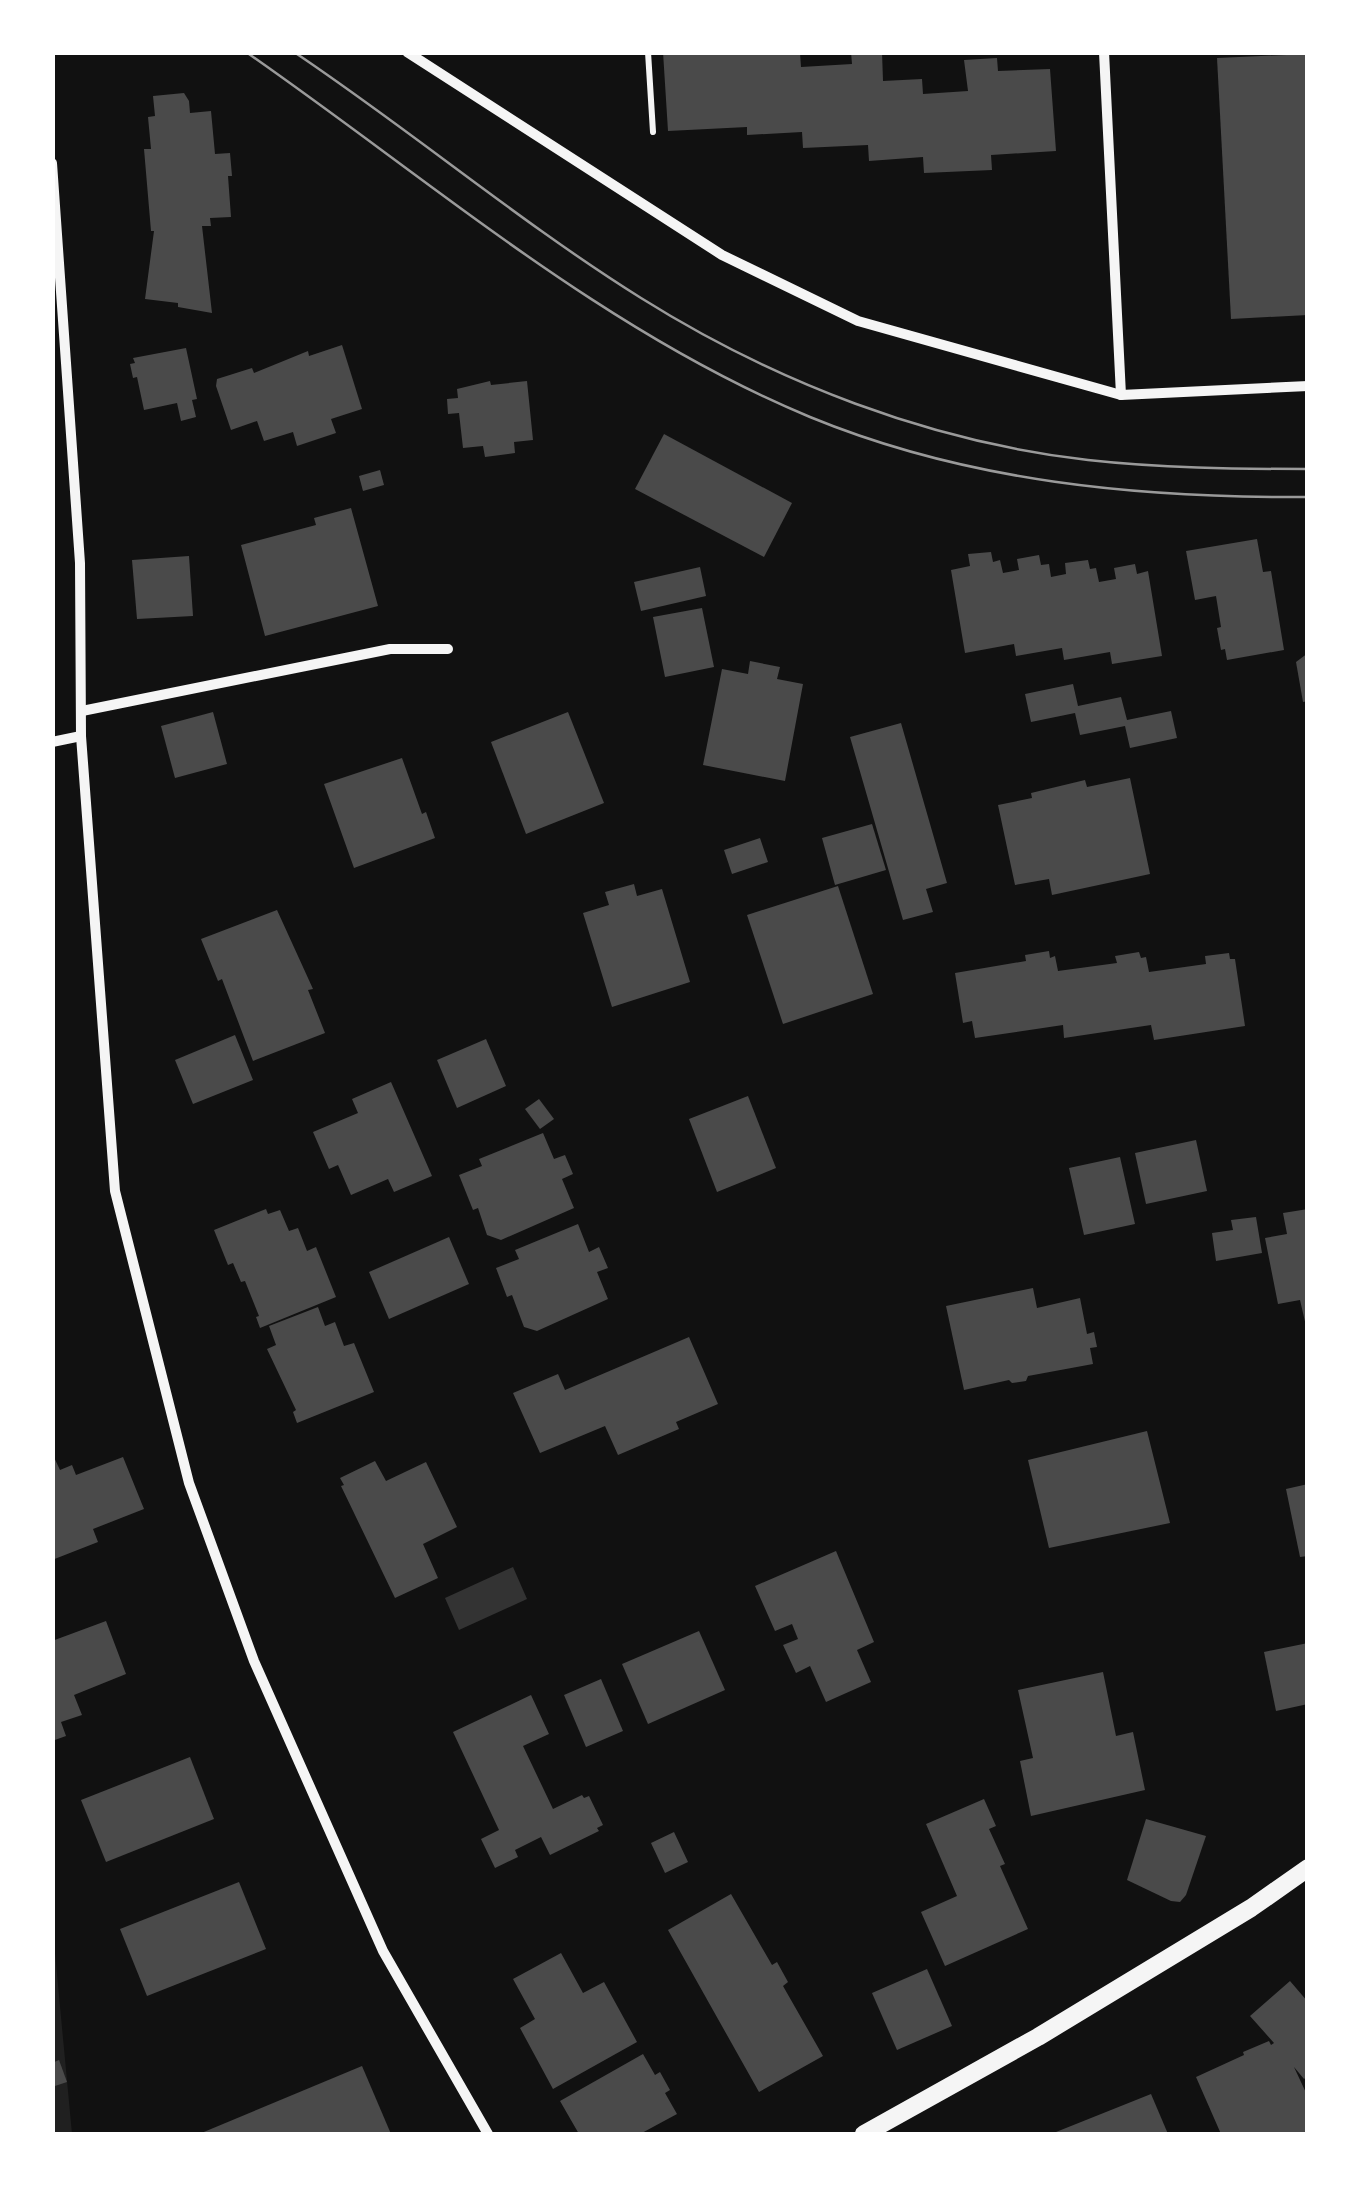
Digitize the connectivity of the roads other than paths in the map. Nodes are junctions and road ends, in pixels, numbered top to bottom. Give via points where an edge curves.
1 (408, 52) edge
2 (1104, 52) edge
3 (52, 163) edge
4 (1308, 386) edge
5 (1120, 395) junction
6 (448, 649) dead end
7 (82, 711) junction
8 (81, 736) junction
9 (52, 742) edge
10 (1308, 1868) edge
11 (488, 2134) edge
12 (864, 2134) edge

1 - 5 street via 722,255 858,320
2 - 5 street
3 - 7 street via 80,563
4 - 5 street
6 - 7 street via 390,648
7 - 8 street
8 - 9 street
8 - 11 street via 115,1191 189,1483 254,1661 383,1952
10 - 12 street via 1087,2007

